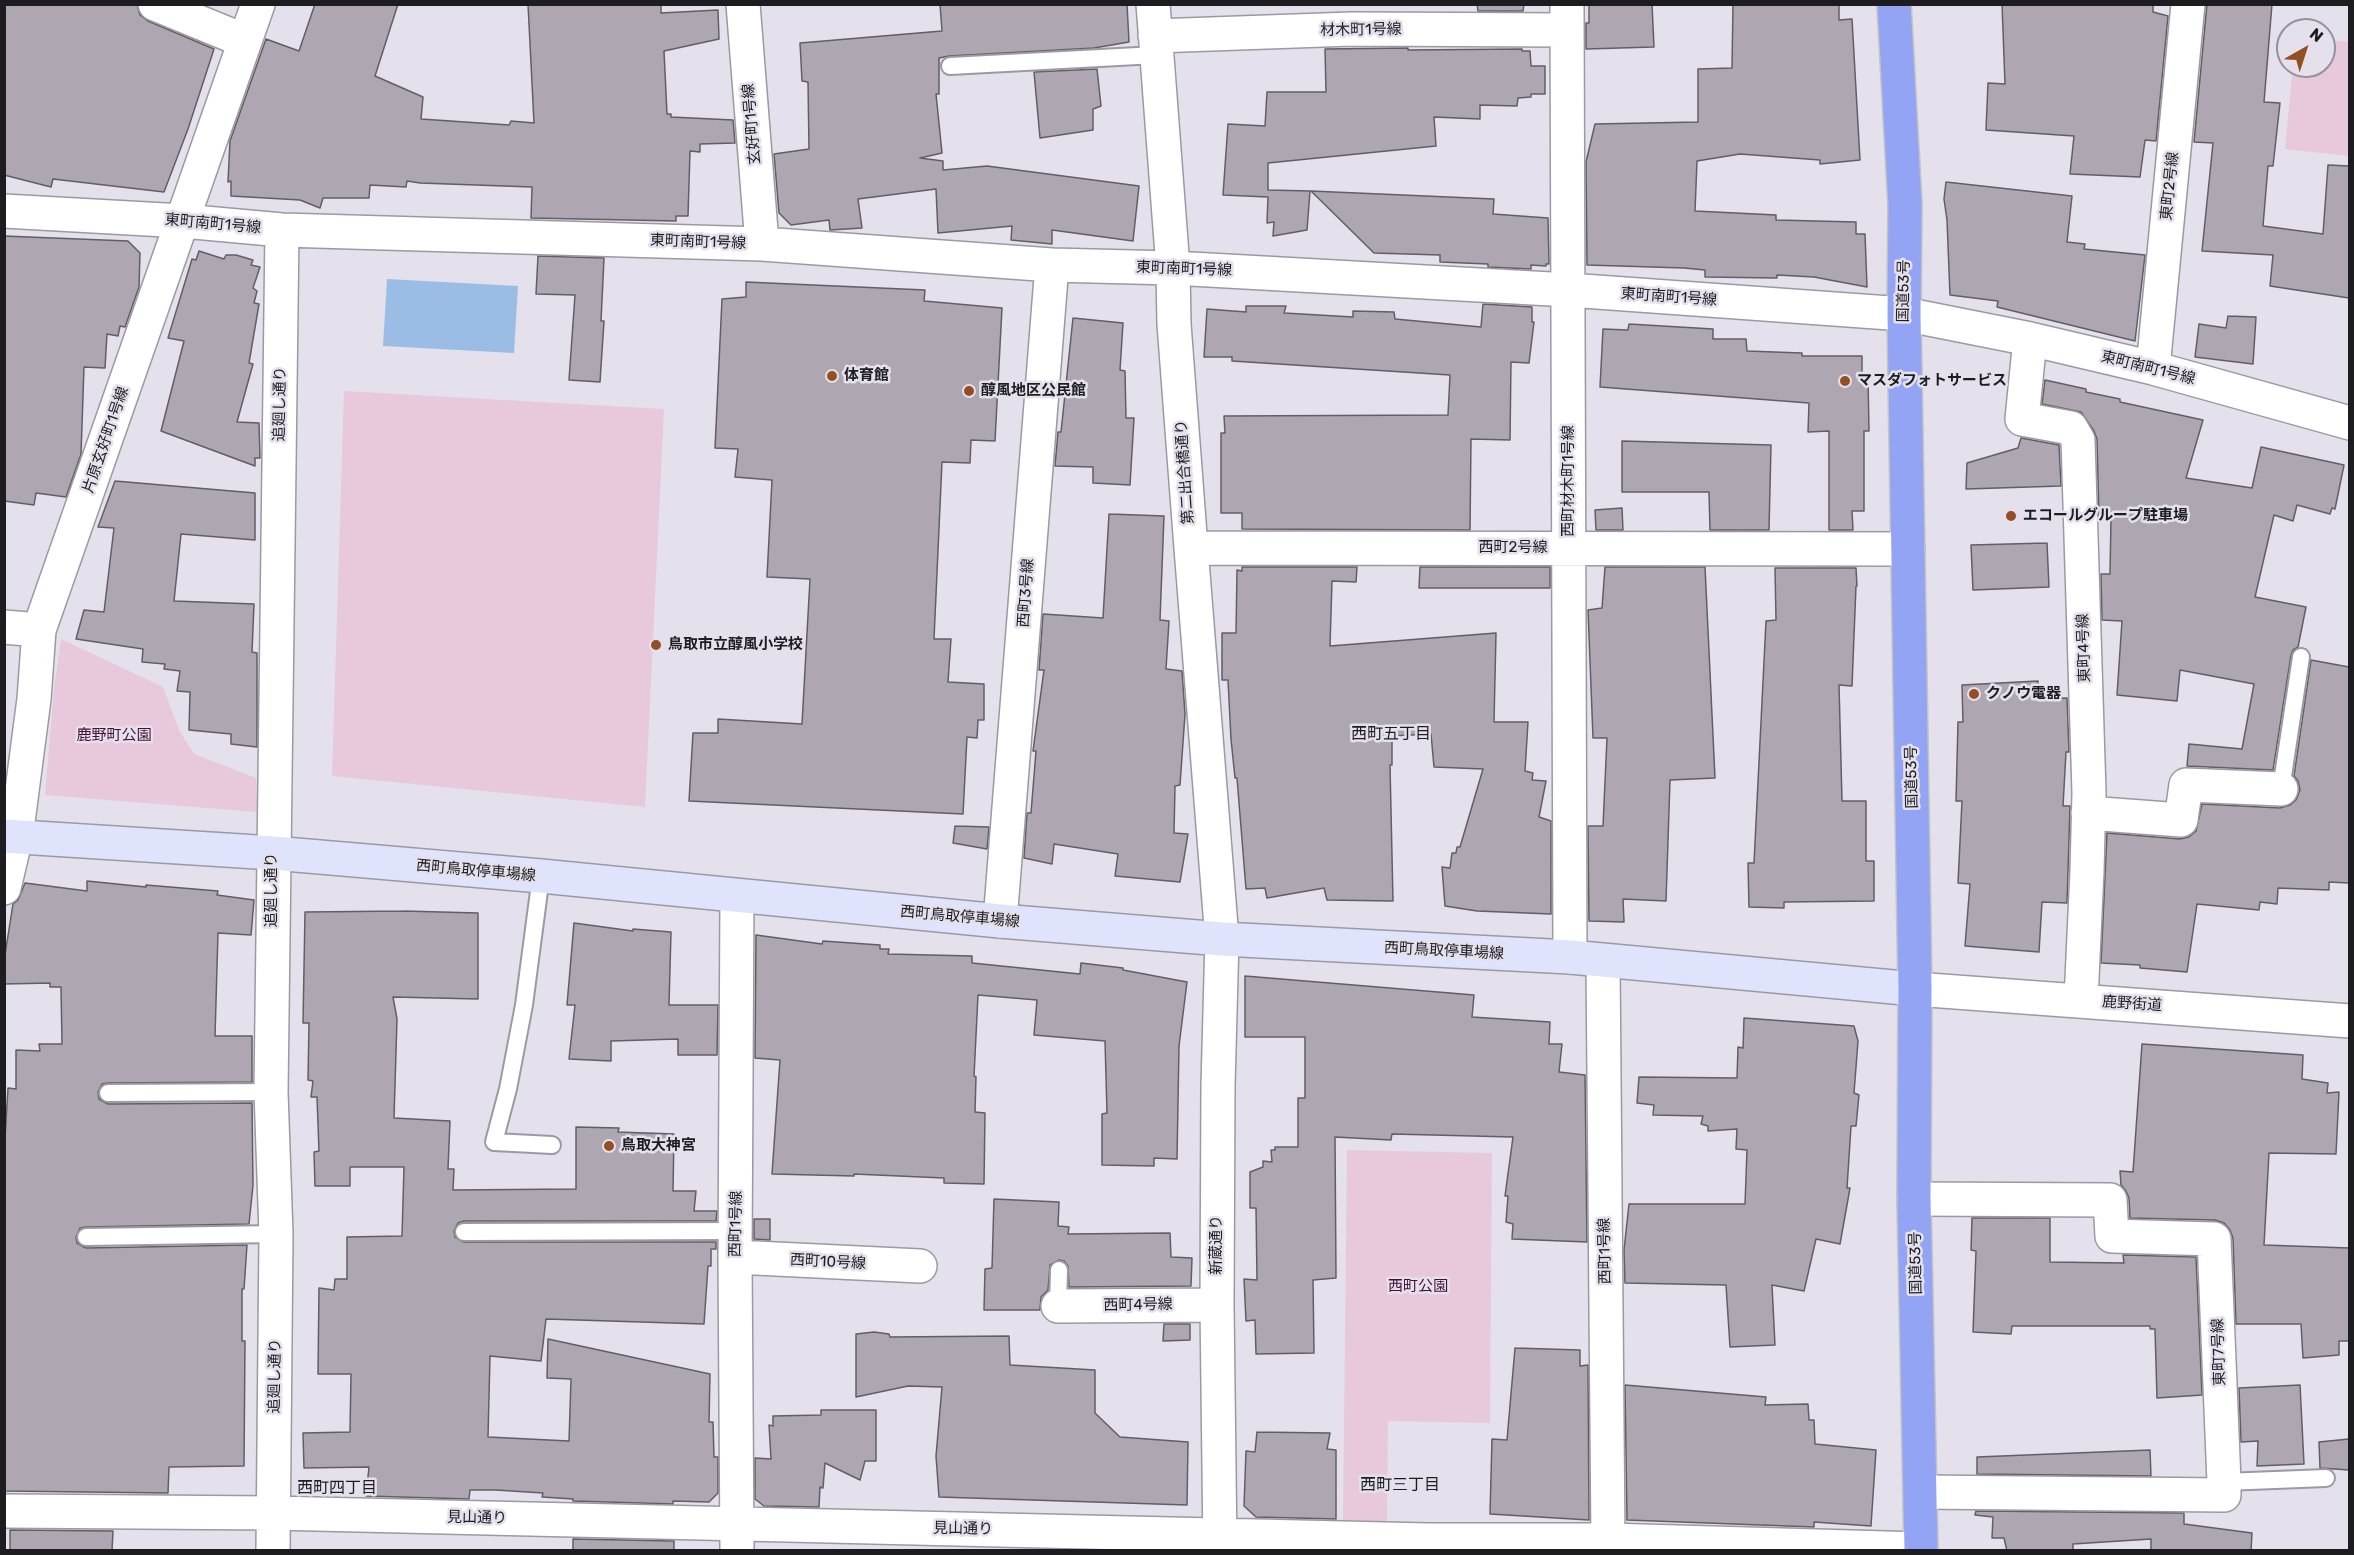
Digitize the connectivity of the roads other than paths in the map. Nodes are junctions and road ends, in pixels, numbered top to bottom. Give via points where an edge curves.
1 (155, 4) edge
2 (258, 4) edge
3 (743, 4) edge
4 (1894, 4) edge
5 (2188, 4) edge
6 (1350, 17) edge
7 (1567, 17) edge
8 (1155, 32) edge
9 (245, 41) junction
10 (950, 66) dead end
11 (4, 212) edge
12 (183, 221) junction
13 (282, 230) junction
14 (762, 244) junction
15 (1052, 265) junction
16 (1173, 268) junction
17 (1569, 290) junction
18 (1904, 314) junction
19 (2030, 339) junction
20 (2153, 368) junction
21 (2349, 423) edge
22 (1191, 548) junction
23 (1569, 548) junction
24 (1908, 549) junction
25 (4, 627) edge
26 (39, 630) junction
27 (2301, 657) dead end
28 (2281, 789) joint
29 (2088, 813) junction
30 (10, 837) edge
31 (273, 853) junction
32 (541, 876) junction
33 (4, 888) edge
34 (737, 897) junction
35 (1000, 921) junction
36 (1222, 939) junction
37 (1570, 957) junction
38 (1603, 961) junction
39 (1915, 989) junction
40 (2081, 1000) junction
41 (2349, 1021) edge
42 (271, 1092) junction
43 (108, 1093) dead end
44 (552, 1145) dead end
45 (1914, 1199) junction
46 (464, 1232) dead end
47 (276, 1234) junction
48 (86, 1237) dead end
49 (736, 1244) junction
50 (920, 1266) dead end
51 (1059, 1270) dead end
52 (1217, 1305) junction
53 (1058, 1306) joint
54 (2326, 1478) dead end
55 (2224, 1482) junction
56 (1921, 1492) junction
57 (4, 1511) edge
58 (273, 1513) junction
59 (737, 1538) edge
60 (1608, 1540) junction
61 (1220, 1542) edge
62 (1428, 1545) edge
63 (1921, 1550) edge
64 (273, 1551) edge

1 - 9 street
2 - 9 street, 片原玄好町1号線
3 - 14 street, 玄好町1号線
4 - 18 highway, 国道53号 via 1905,206
5 - 20 street, 東町2号線
6 - 7 street, 材木町1号線
6 - 8 street, 材木町1号線
7 - 17 street, 西町材木町1号線
8 - 10 lane
8 - 16 street, 第二出合橋通り
9 - 12 street, 片原玄好町1号線
11 - 12 street, 東町南町1号線
12 - 13 street, 東町南町1号線
12 - 26 street, 片原玄好町1号線
13 - 14 street, 東町南町1号線
13 - 31 street, 追廻し通り
14 - 15 street, 東町南町1号線
15 - 16 street, 東町南町1号線
15 - 35 street, 西町3号線
16 - 17 street, 東町南町1号線
16 - 22 street, 第二出合橋通り
17 - 18 street, 東町南町1号線
17 - 23 street, 西町材木町1号線
18 - 19 street, 東町南町1号線
18 - 24 highway, 国道53号
19 - 20 street, 東町南町1号線
19 - 29 street, 東町4号線 via 2022,419 2070,428 2078,440
20 - 21 street, 東町南町1号線
22 - 23 street, 西町2号線
22 - 36 street, 第二出合橋通り
23 - 24 street, 西町2号線
23 - 37 street, 西町材木町1号線
24 - 39 highway, 国道53号
25 - 26 street
26 - 30 street, 片原玄好町1号線 via 34,699
27 - 28 lane
28 - 29 street via 2186,785 2181,820
29 - 40 street, 東町4号線
30 - 31 main road, 西町鳥取停車場線
30 - 33 street, 片原玄好町1号線
31 - 32 main road, 西町鳥取停車場線
31 - 42 street, 追廻し通り
32 - 34 main road, 西町鳥取停車場線
32 - 44 lane via 524,1005 494,1143
34 - 35 main road, 西町鳥取停車場線
34 - 49 street, 西町1号線
35 - 36 main road, 西町鳥取停車場線
36 - 37 main road, 西町鳥取停車場線
36 - 52 street, 新蔵通り
37 - 38 main road, 西町鳥取停車場線
38 - 39 main road, 西町鳥取停車場線
38 - 60 street, 西町1号線
39 - 40 street, 鹿野街道
39 - 45 highway, 国道53号
40 - 41 street, 鹿野街道
42 - 43 lane
42 - 47 street, 追廻し通り
45 - 55 street, 東町7号線 via 2110,1200 2112,1236 2214,1239
45 - 56 highway, 国道53号
46 - 49 lane
47 - 48 lane
47 - 58 street, 追廻し通り
49 - 50 street, 西町10号線
49 - 59 street, 西町1号線
51 - 53 lane
52 - 53 street, 西町4号線
52 - 61 street, 新蔵通り
54 - 55 lane
55 - 56 street via 2224,1496
56 - 63 highway, 国道53号
57 - 58 street, 見山通り
58 - 59 street, 見山通り
58 - 64 street, 追廻し通り
59 - 61 street, 見山通り
60 - 62 street, 見山通り
60 - 63 street, 見山通り
61 - 62 street, 見山通り

